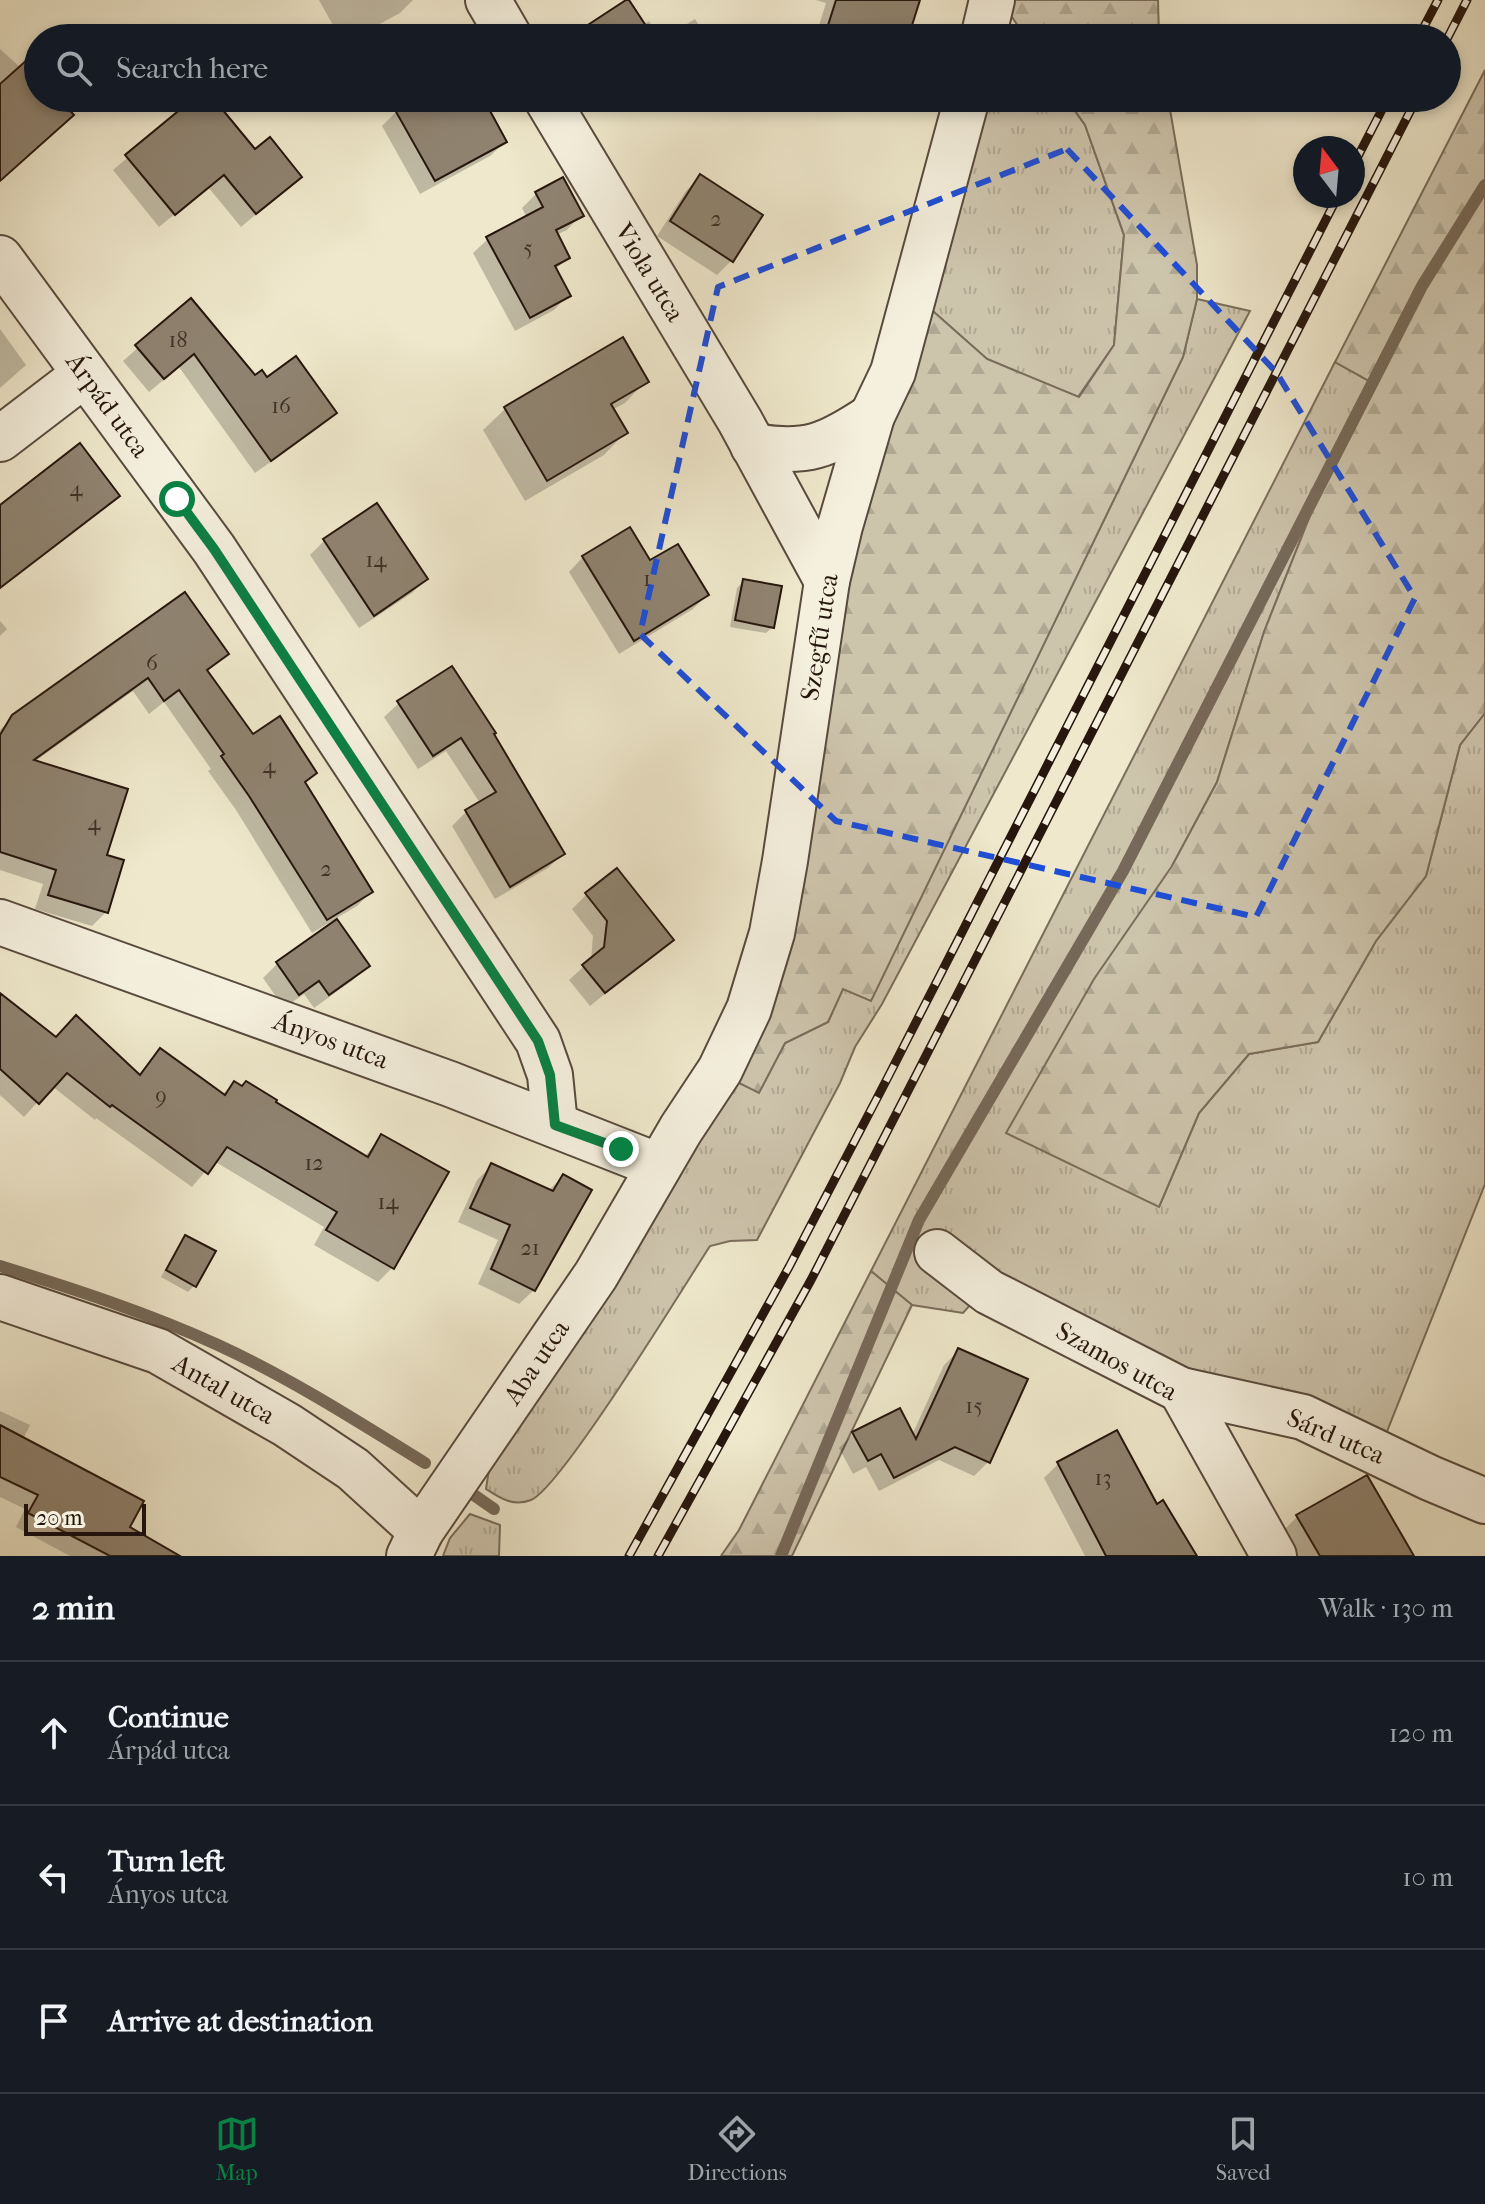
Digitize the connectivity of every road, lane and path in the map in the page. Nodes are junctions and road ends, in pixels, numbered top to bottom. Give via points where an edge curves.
1 (488, 0) edge
2 (992, 0) edge
3 (502, 24) edge
4 (986, 24) edge
5 (554, 112) edge
6 (963, 112) edge
7 (0, 258) edge
8 (85, 374) junction
9 (872, 416) junction
10 (0, 439) edge
11 (753, 446) junction
12 (827, 581) junction
13 (0, 922) edge
14 (555, 1125) junction
15 (659, 1166) junction
16 (937, 1252) dead end
17 (0, 1297) edge
18 (1181, 1390) junction
19 (1485, 1501) edge
20 (415, 1543) edge
21 (1274, 1556) edge

1 - 3 street
2 - 4 street
5 - 11 street, Viola utca
6 - 9 street, Szegfű utca via 893,372
7 - 8 street, Árpád utca
8 - 10 street
8 - 14 street, Árpád utca via 214,549 538,1041 550,1075
9 - 11 street via 820,445 786,451
9 - 12 street, Szegfű utca
11 - 12 street, Viola utca
12 - 15 street, Szegfű utca via 772,933 749,1009 720,1070
13 - 14 street, Ányos utca
14 - 15 street, Ányos utca
15 - 20 street, Aba utca via 596,1275
16 - 18 street, Szamos utca via 989,1292
17 - 20 street, Antal utca via 158,1351 287,1425 353,1469
18 - 19 street, Sárd utca via 1303,1417
18 - 21 street, Szamos utca

